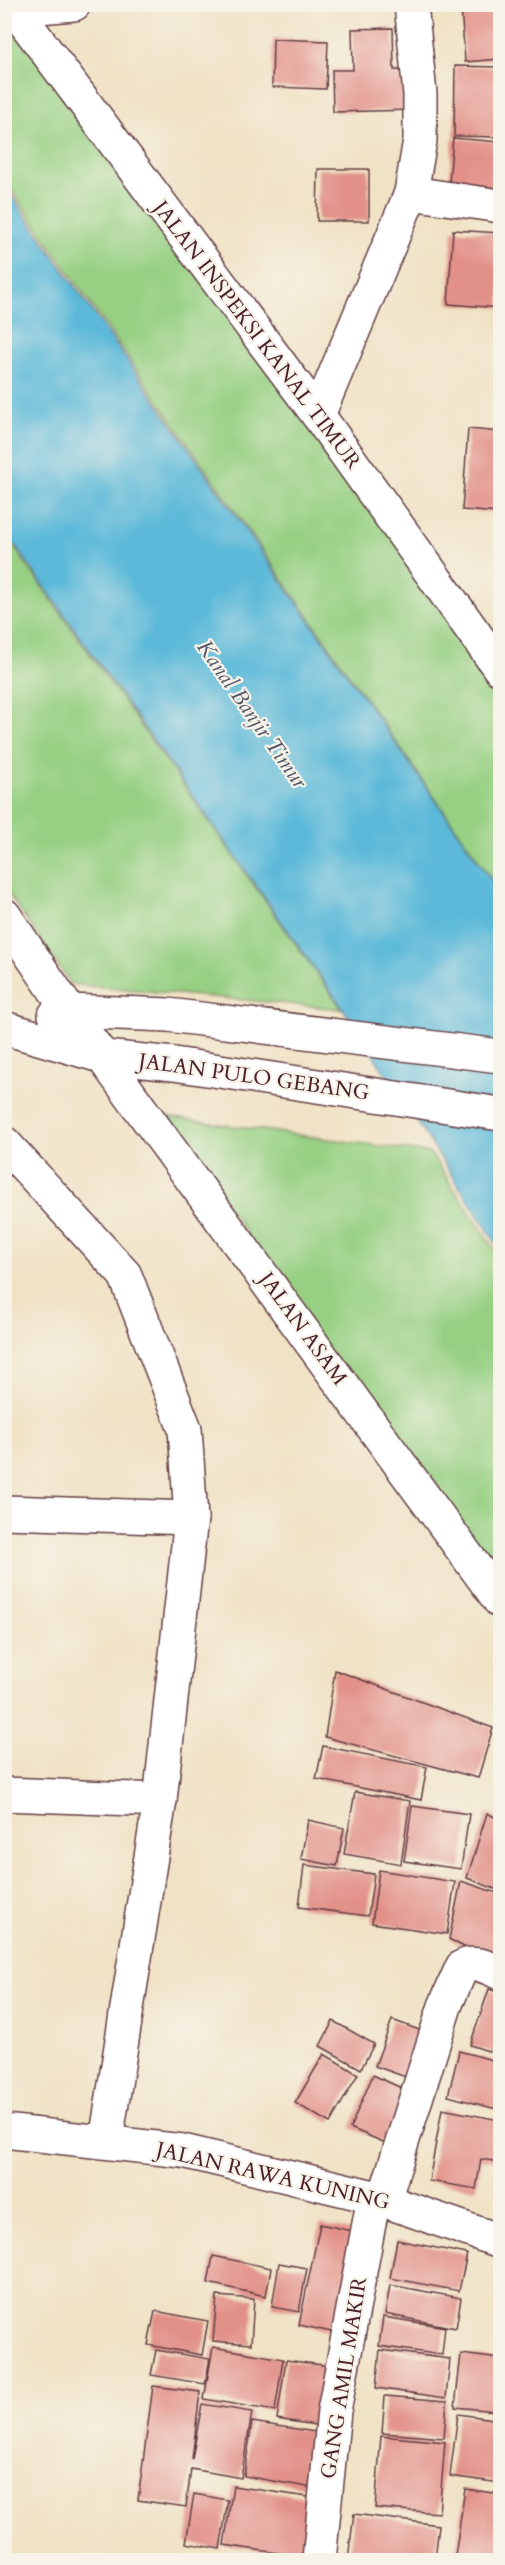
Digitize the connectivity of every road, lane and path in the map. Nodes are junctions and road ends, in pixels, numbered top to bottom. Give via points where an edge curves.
1 (74, 4) edge
2 (411, 4) edge
3 (13, 7) edge
4 (411, 193) junction
5 (501, 206) edge
6 (318, 415) junction
7 (501, 669) edge
8 (4, 915) edge
9 (69, 1011) junction
10 (8, 1029) edge
11 (501, 1056) edge
12 (104, 1057) junction
13 (501, 1114) edge
14 (4, 1143) edge
15 (4, 1512) edge
16 (191, 1518) junction
17 (501, 1601) edge
18 (4, 1794) edge
19 (160, 1800) junction
20 (501, 1973) edge
21 (4, 2131) edge
22 (106, 2141) junction
23 (379, 2198) junction
24 (501, 2241) edge
25 (319, 2560) edge

1 - 3 street
2 - 4 street via 420,94 420,140
3 - 6 street, JALAN INSPEKSI KANAL TIMUR
4 - 5 street
4 - 6 street
6 - 7 street, JALAN INSPEKSI KANAL TIMUR
8 - 9 street, JALAN ASAM
9 - 10 street, JALAN PULO GEBANG
9 - 11 street, JALAN PULO GEBANG via 168,1015
9 - 12 street, JALAN ASAM
10 - 12 street, JALAN PULO GEBANG
12 - 13 street, JALAN PULO GEBANG via 174,1064
12 - 17 street, JALAN ASAM
14 - 16 street via 125,1275 185,1429
15 - 16 street
16 - 19 street
18 - 19 street
19 - 22 street
20 - 23 street, GANG AMIL MAKIR via 482,1966 462,1967
21 - 22 street, JALAN RAWA KUNING
22 - 23 street, JALAN RAWA KUNING via 183,2151
23 - 24 street, JALAN RAWA KUNING
23 - 25 street, GANG AMIL MAKIR via 334,2411

